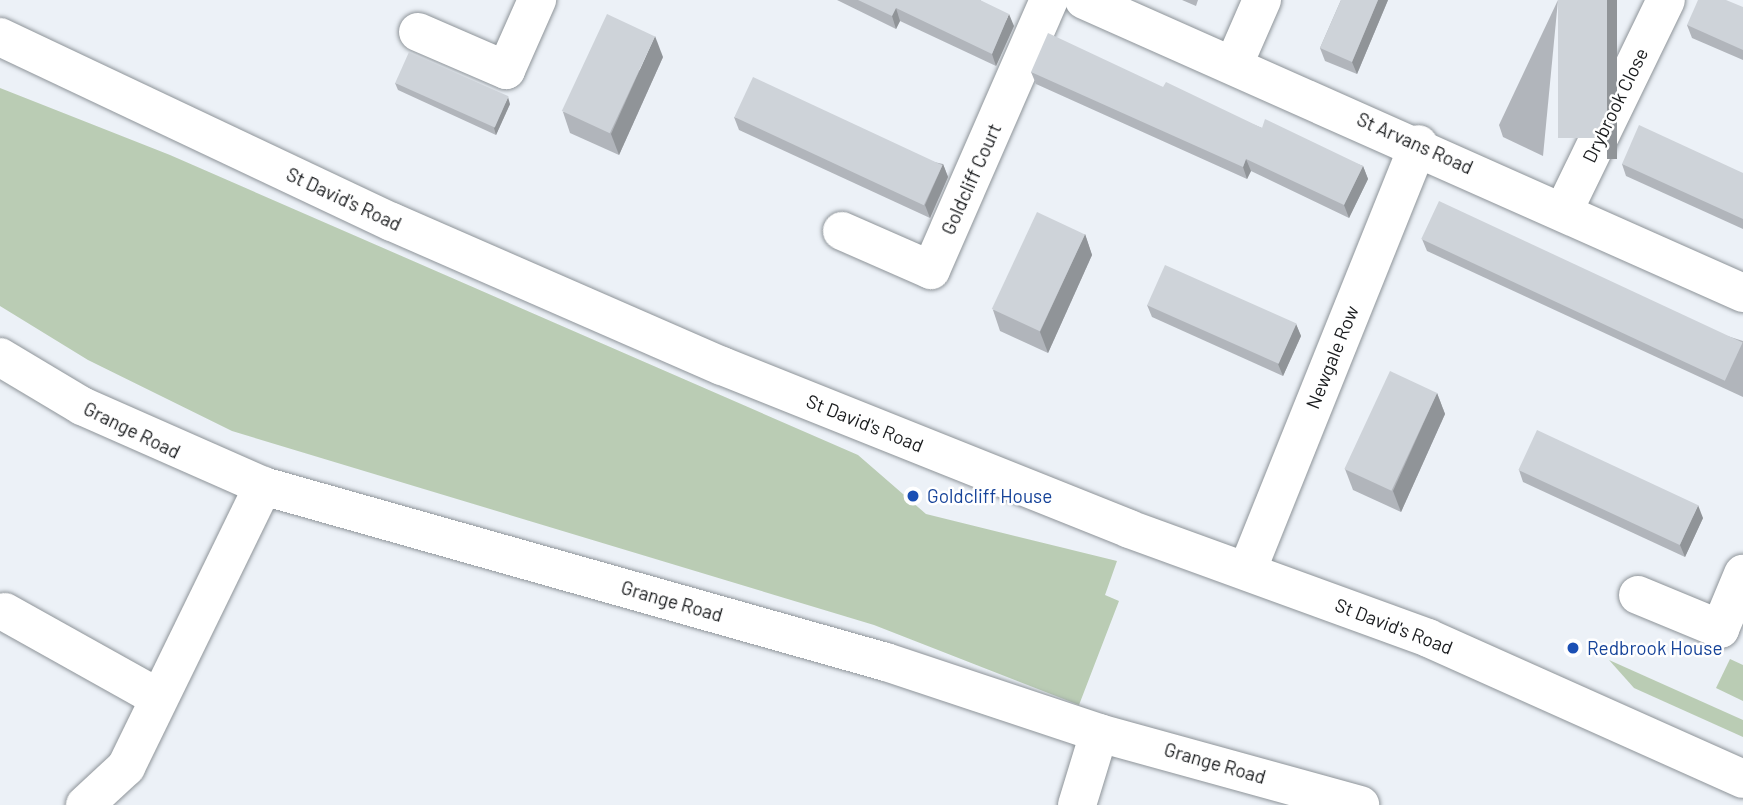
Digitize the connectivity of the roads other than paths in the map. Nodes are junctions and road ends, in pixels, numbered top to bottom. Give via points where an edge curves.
1 (537, 0) edge
2 (1049, 0) edge
3 (1084, 0) edge
4 (1262, 0) edge
5 (1666, 0) edge
6 (418, 32) dead end
7 (0, 37) edge
8 (1234, 64) junction
9 (1419, 144) junction
10 (1564, 210) junction
11 (842, 231) dead end
12 (1743, 293) edge
13 (0, 357) edge
14 (263, 486) junction
15 (1247, 571) junction
16 (1743, 574) edge
17 (1638, 595) dead end
18 (5, 612) dead end
19 (159, 698) junction
20 (1099, 733) junction
21 (1743, 779) edge
22 (85, 805) edge
23 (1077, 805) edge
24 (1360, 805) edge

1 - 6 street via 506,70
2 - 11 street, Goldcliff Court via 931,270
3 - 8 street, St Arvans Road
4 - 8 street
5 - 10 street, Drybrook Close
7 - 15 street, St David's Road via 392,222 709,360
8 - 9 street, St Arvans Road
9 - 10 street, St Arvans Road
9 - 15 street, Newgale Row
10 - 12 street, St Arvans Road
13 - 14 street, Grange Road via 82,406
14 - 19 street
14 - 20 street, Grange Road via 886,662
15 - 21 street, St David's Road via 1506,670
16 - 17 street via 1720,629
18 - 19 street
19 - 22 street via 120,776
20 - 23 street
20 - 24 street, Grange Road

